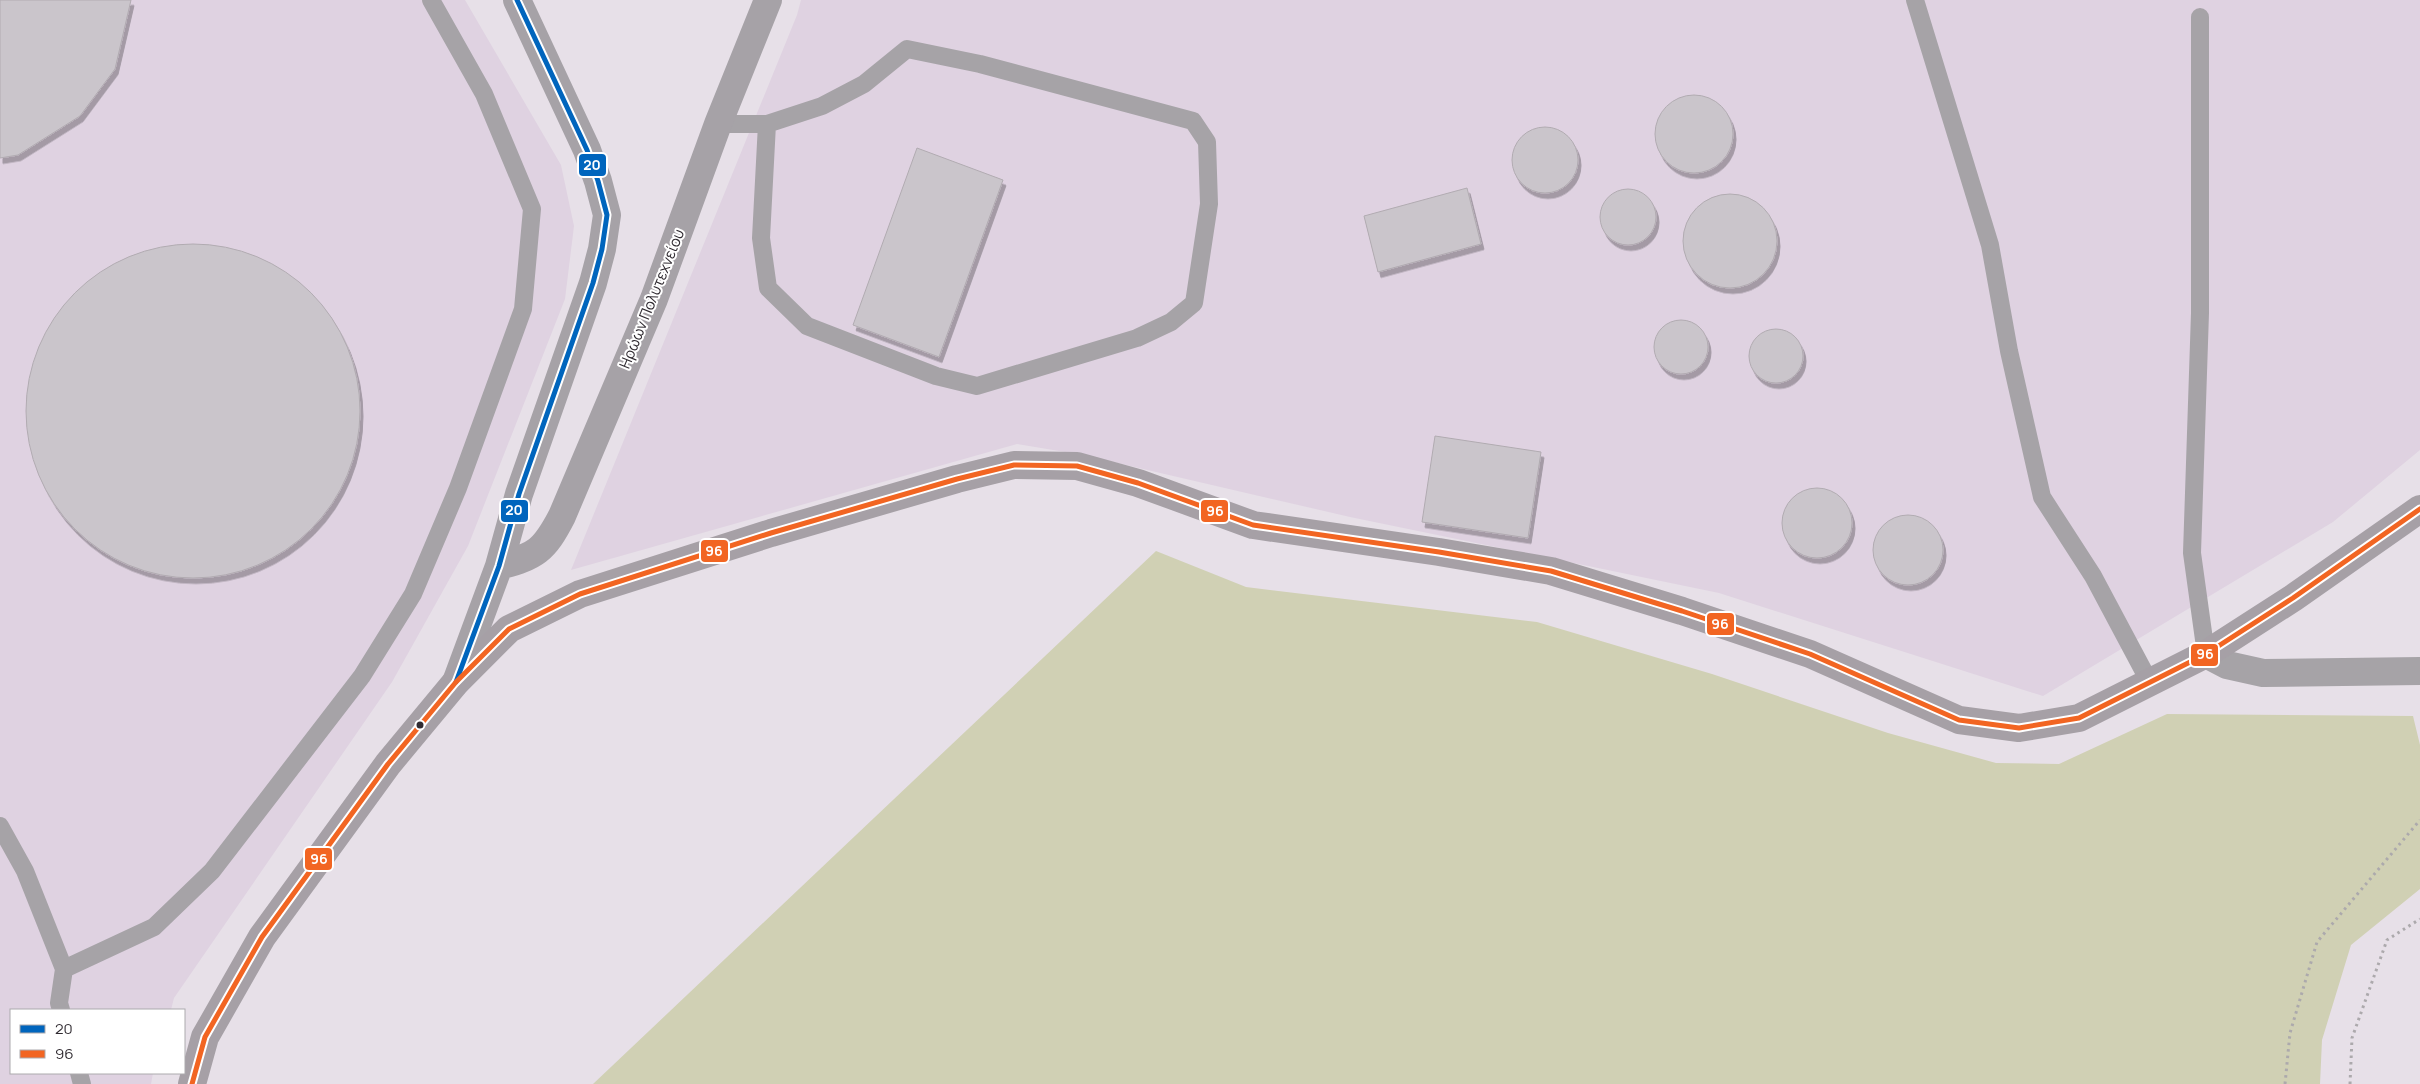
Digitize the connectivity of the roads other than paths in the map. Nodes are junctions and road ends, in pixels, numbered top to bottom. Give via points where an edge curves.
1 (431, 0) edge
2 (517, 0) edge
3 (768, 0) edge
4 (1915, 0) edge
5 (2200, 17) dead end
6 (718, 124) junction
7 (767, 124) junction
8 (2420, 509) edge
9 (499, 566) junction
10 (2206, 654) junction
11 (2420, 671) edge
12 (456, 682) junction
13 (2150, 683) junction
14 (0, 826) edge
15 (64, 969) junction
16 (61, 1009) edge
17 (192, 1084) edge

1 - 15 lane via 484,94 532,209 523,309 458,488 413,594 362,676 212,871 154,928
2 - 9 main road via 587,150 606,215 593,283 519,494
3 - 6 main road, Ηρώων Πολυτεχνείου
4 - 13 lane via 1990,245 2009,351 2042,497 2094,576
5 - 10 lane via 2200,314 2192,553
6 - 7 lane
6 - 9 main road, Ηρώων Πολυτεχνείου via 654,299 562,516 540,550 528,558
7 - 7 lane via 822,106 856,89 907,49 980,64 1193,121 1208,142 1209,204 1194,303 1171,322 1137,338 976,386 936,376 807,326 768,288 761,238
8 - 10 highway
9 - 12 main road
10 - 11 street via 2227,665 2262,673
10 - 13 highway
12 - 13 highway via 509,629 580,594 771,533 1014,465 1077,466 1138,483 1253,525 1551,571 1810,654 1960,720 2019,728 2079,718
12 - 17 highway via 388,764 262,937 205,1037
14 - 15 lane via 25,871
15 - 16 lane

